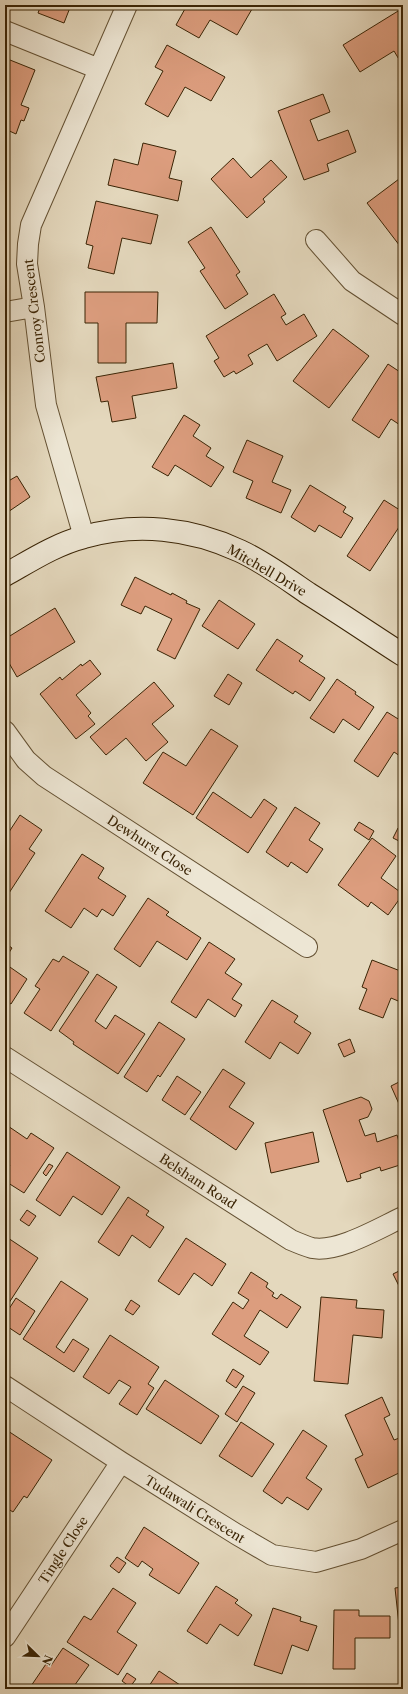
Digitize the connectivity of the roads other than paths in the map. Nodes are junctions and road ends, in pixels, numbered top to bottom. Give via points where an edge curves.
1 (127, 5) edge
2 (5, 31) edge
3 (99, 69) junction
4 (316, 240) dead end
5 (34, 307) junction
6 (5, 312) edge
7 (403, 315) edge
8 (84, 537) junction
9 (5, 575) edge
10 (403, 655) edge
11 (5, 731) edge
12 (307, 947) dead end
13 (5, 1056) edge
14 (403, 1217) edge
15 (5, 1386) edge
16 (120, 1462) junction
17 (403, 1530) edge
18 (5, 1637) edge

1 - 3 street, Conroy Crescent
2 - 3 street
3 - 5 street, Conroy Crescent via 31,225 27,264
4 - 7 street via 352,281
5 - 6 street
5 - 8 street, Conroy Crescent via 46,405
8 - 9 street, Mitchell Drive via 55,547
8 - 10 street, Mitchell Drive via 116,530 144,528 179,531 211,539 241,551 269,567
11 - 12 street, Dewhurst Close via 26,760 44,776
13 - 14 street, Belsham Road via 291,1240 313,1248 330,1248
15 - 16 street, Tudawali Crescent
16 - 17 street, Tudawali Crescent via 272,1555 316,1562 361,1549
16 - 18 street, Tingle Close

